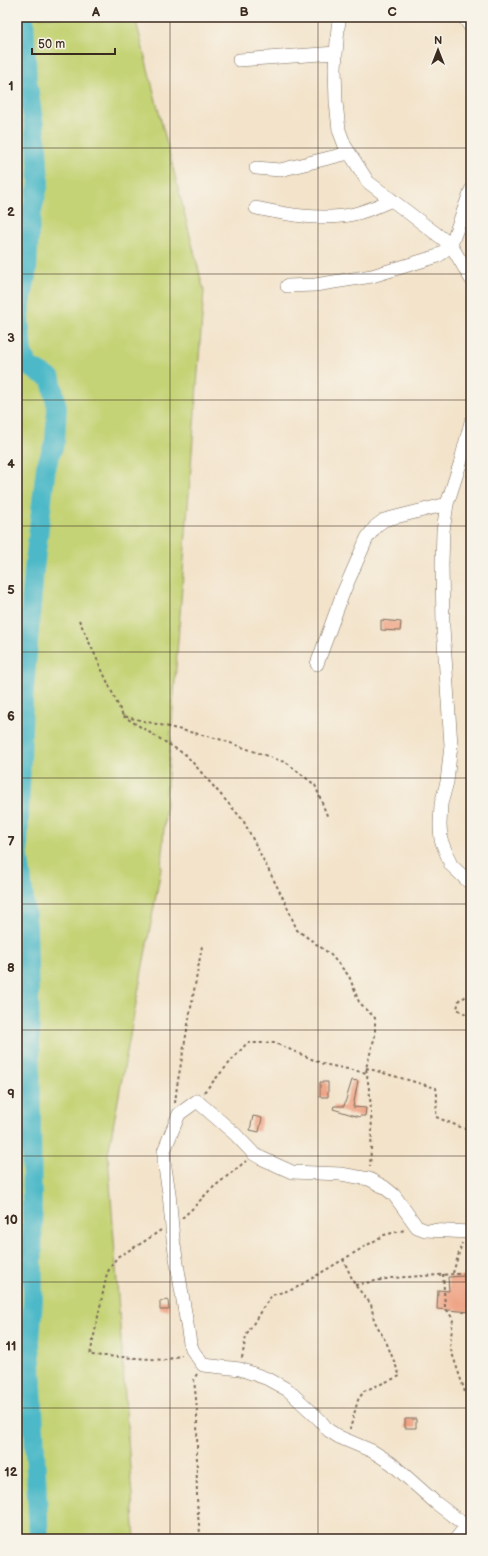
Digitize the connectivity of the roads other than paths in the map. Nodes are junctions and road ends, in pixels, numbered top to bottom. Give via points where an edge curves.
1 (340, 17) edge
2 (464, 17) edge
3 (471, 28) edge
4 (336, 53) junction
5 (239, 60) dead end
6 (349, 153) junction
7 (256, 168) dead end
8 (471, 190) edge
9 (392, 200) junction
10 (256, 208) dead end
11 (451, 245) junction
12 (471, 279) edge
13 (287, 286) dead end
14 (471, 422) edge
15 (447, 504) junction
16 (318, 664) dead end
17 (471, 884) edge
18 (468, 1232) edge
19 (468, 1527) edge
20 (456, 1539) edge

1 - 4 street
2 - 3 street
4 - 5 street
4 - 6 street via 339,130
6 - 7 street via 280,170
6 - 9 street via 368,182
8 - 11 street
9 - 10 street via 353,214 311,218
9 - 11 street
11 - 12 street
11 - 13 street via 438,256 372,276 315,285
14 - 15 street
15 - 16 street via 384,520 376,526 367,538 343,593
15 - 17 street via 443,531 443,627 451,746 440,825 445,851 452,865
18 - 19 street via 425,1230 417,1227 394,1195 369,1179 340,1174 292,1172 254,1154 197,1100 179,1114 164,1151 171,1223 190,1343 202,1365 240,1370 268,1379 288,1390 328,1430 391,1463
19 - 20 street

